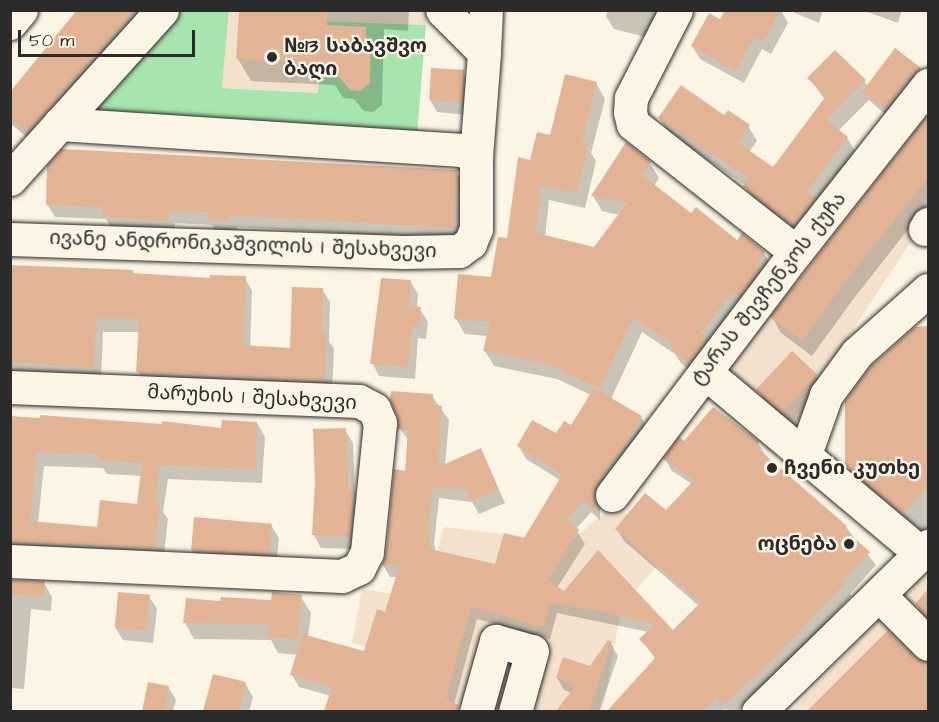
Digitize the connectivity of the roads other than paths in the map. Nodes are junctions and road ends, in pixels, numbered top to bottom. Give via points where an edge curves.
1 (21, 10) edge
2 (162, 10) edge
3 (442, 10) edge
4 (486, 10) edge
5 (676, 10) edge
6 (10, 23) edge
7 (484, 52) junction
8 (928, 85) edge
9 (59, 124) junction
10 (476, 157) junction
11 (10, 179) edge
12 (10, 239) edge
13 (796, 252) junction
14 (928, 290) edge
15 (705, 372) junction
16 (10, 387) edge
17 (805, 454) junction
18 (612, 495) dead end
19 (925, 550) edge
20 (10, 561) edge
21 (879, 595) junction
22 (928, 644) edge
23 (476, 711) edge
24 (515, 711) edge
25 (758, 711) edge

1 - 6 street
2 - 9 street
3 - 7 street
4 - 7 street
5 - 13 street via 631,98 633,124
7 - 10 street
8 - 13 street, ტარას შევჩენკოს ქუჩა
9 - 10 street via 462,150
9 - 11 street
10 - 12 street, ივანე ანდრონიკაშვილის I შესახვევი via 476,229 470,243 459,251
13 - 15 street, ტარას შევჩენკოს ქუჩა
14 - 17 street via 857,353 826,395
15 - 17 street
15 - 18 street, ტარას შევჩენკოს ქუჩა
16 - 20 street, მარუხის 1 შესახვევი via 359,401 374,409 380,423 367,552 359,568 342,576
17 - 19 street
19 - 21 street
21 - 22 street
21 - 25 street
23 - 24 street via 496,641 532,651

